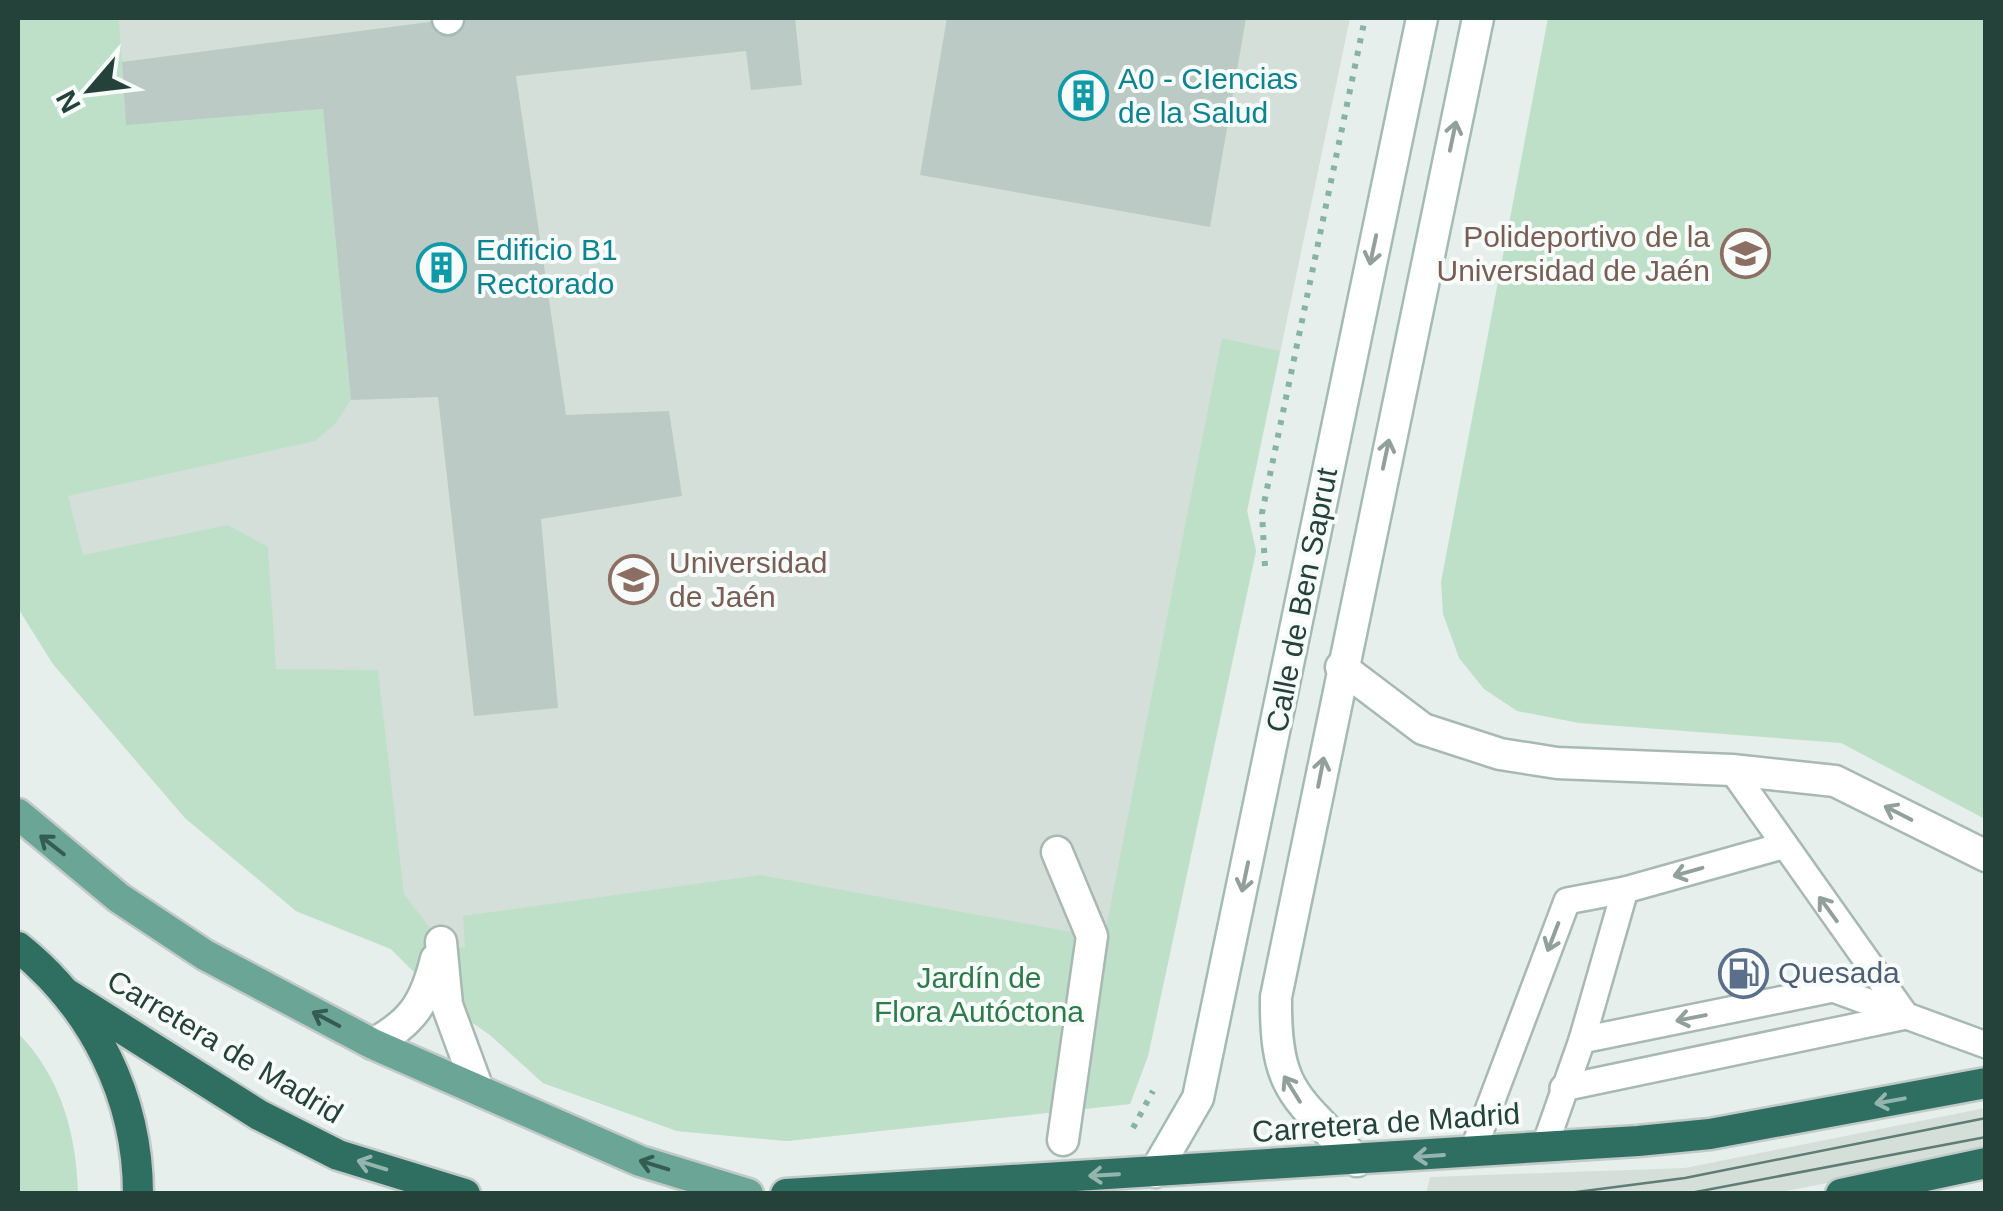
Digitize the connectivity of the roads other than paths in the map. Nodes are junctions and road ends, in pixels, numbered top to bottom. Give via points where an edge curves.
1 (1422, 18) edge
2 (1478, 18) edge
3 (1342, 667) junction
4 (1732, 770) junction
5 (18, 814) edge
6 (1782, 846) junction
7 (1057, 852) dead end
8 (1986, 856) edge
9 (1625, 890) junction
10 (18, 947) edge
11 (64, 992) junction
12 (1906, 1016) junction
13 (1582, 1040) junction
14 (374, 1044) junction
15 (1986, 1045) edge
16 (1986, 1083) edge
17 (1563, 1088) junction
18 (478, 1089) junction
19 (1064, 1140) dead end
20 (1544, 1148) junction
21 (1472, 1153) junction
22 (1357, 1161) junction
23 (1986, 1164) edge
24 (1155, 1172) junction
25 (138, 1194) edge
26 (466, 1194) edge
27 (748, 1194) edge
28 (786, 1194) edge
29 (1841, 1194) edge

1 -> 24 street, Calle de Ben Saprut via 1198,1098
3 -> 2 street, Calle de Ben Saprut
3 - 4 street, Calle de Ben Saprut via 1423,729 1500,754 1557,763
22 -> 3 street, Calle de Ben Saprut via 1292,1092 1275,1046 1276,998
4 - 6 lane
8 -> 4 street, Calle de Ben Saprut via 1835,781
14 -> 5 main road via 205,955 119,898
6 -> 9 lane
12 -> 6 lane
7 - 19 street via 1092,936
9 - 13 lane
9 -> 21 lane via 1567,901
10 - 11 highway
11 - 25 highway via 116,1078 133,1136
26 -> 11 highway, Carretera de Madrid via 338,1155
12 -> 13 lane via 1832,990
12 - 15 lane
12 - 17 lane
13 - 17 lane
14 - 18 main road
14 - 18 street via 406,1026 428,989 440,942 447,1005
16 -> 20 highway, Carretera de Madrid via 1710,1134
17 - 20 lane
27 -> 18 main road via 640,1161
20 - 21 highway, Carretera de Madrid
21 -> 22 highway, Carretera de Madrid
22 - 24 highway, Carretera de Madrid
23 - 29 highway
24 -> 28 highway, Carretera de Madrid

